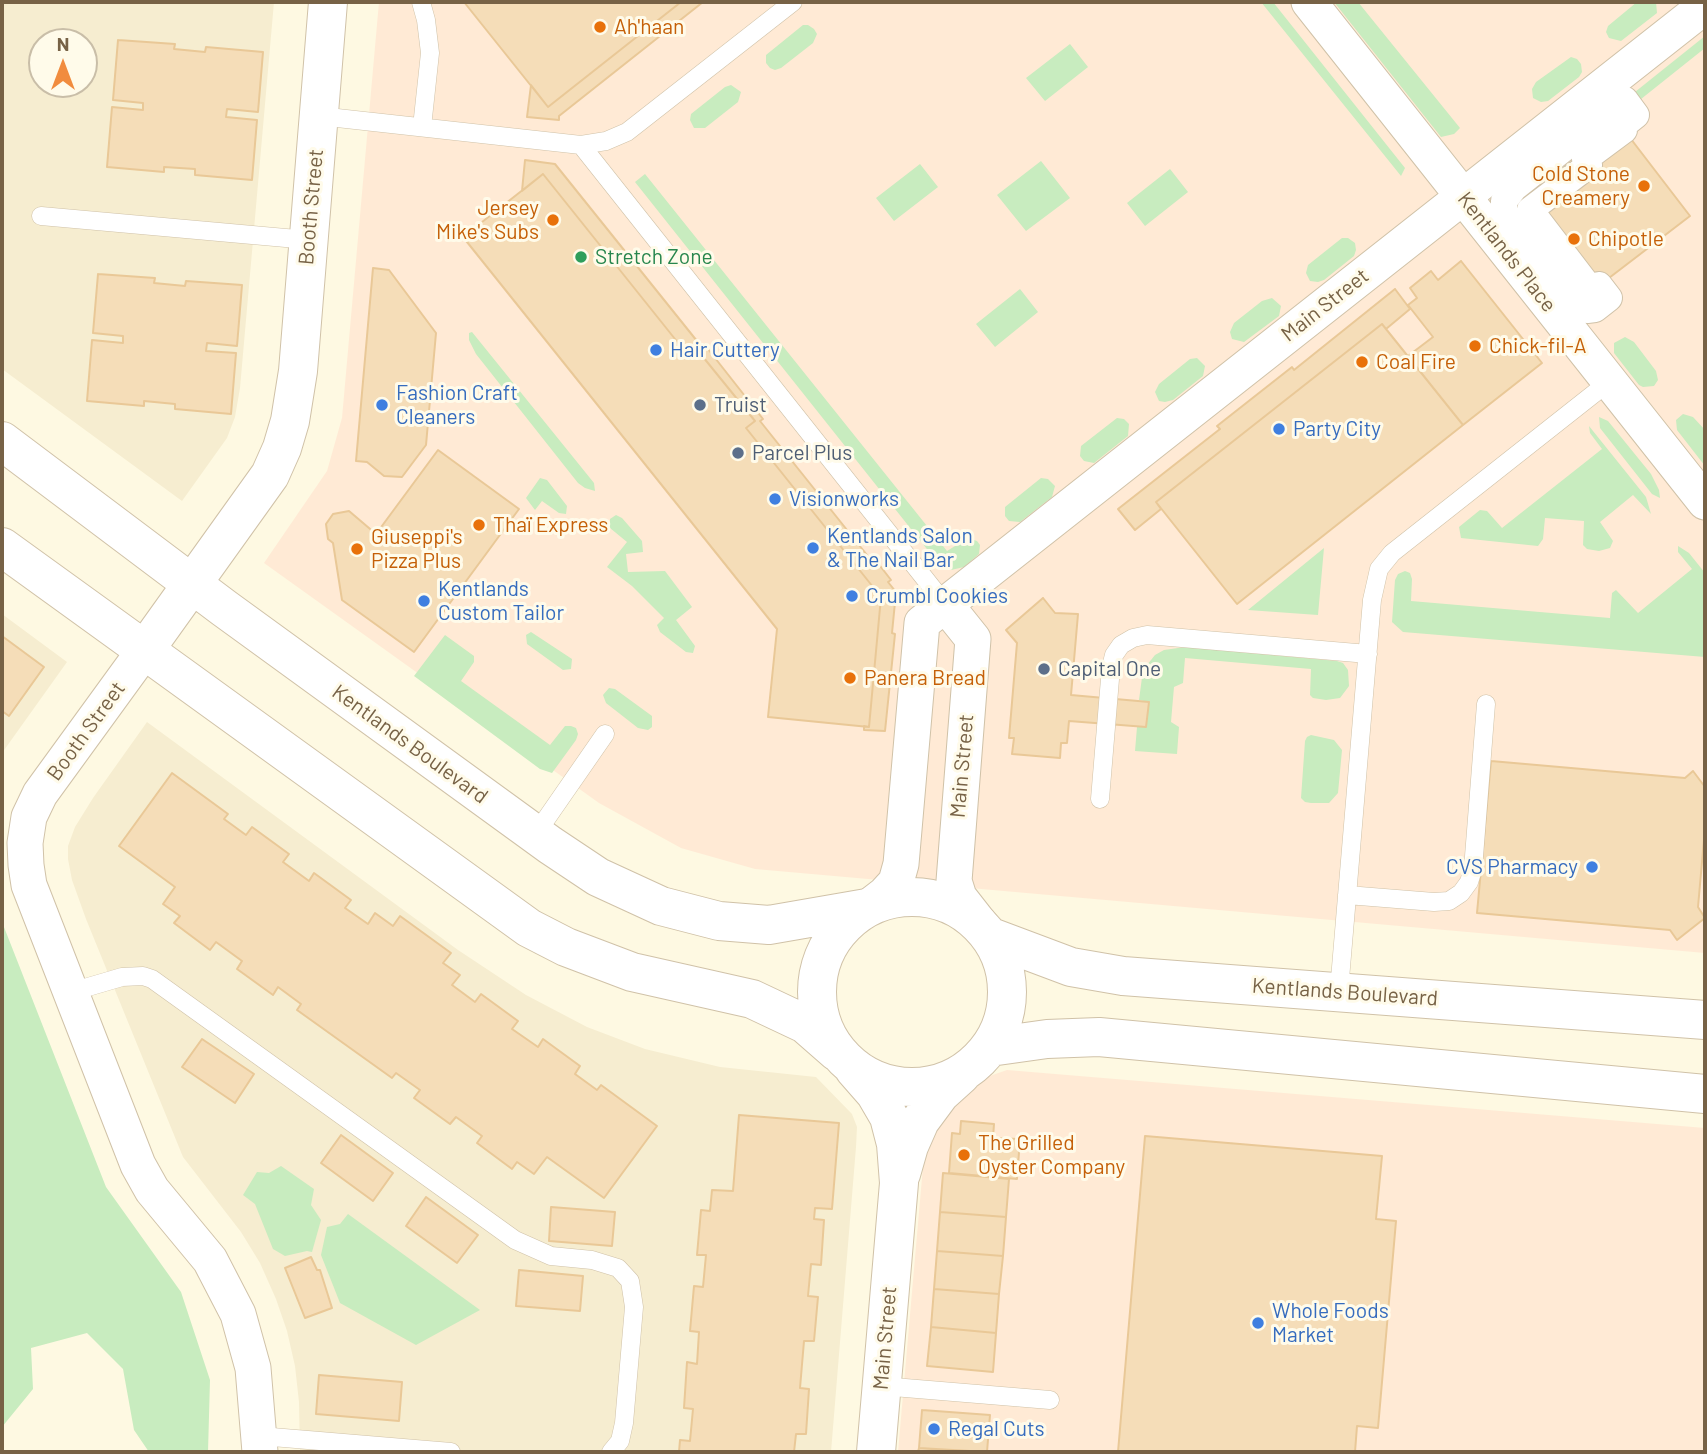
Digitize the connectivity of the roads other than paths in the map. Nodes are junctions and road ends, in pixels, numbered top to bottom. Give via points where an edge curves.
1 (328, 2) edge
2 (421, 2) edge
3 (793, 2) edge
4 (1309, 2) edge
5 (1705, 6) edge
6 (319, 116) junction
7 (422, 127) junction
8 (581, 145) junction
9 (1463, 196) junction
10 (41, 216) dead end
11 (308, 240) junction
12 (1599, 285) joint
13 (1609, 381) junction
14 (2, 441) edge
15 (1704, 499) edge
16 (2, 547) edge
17 (192, 584) junction
18 (945, 604) junction
19 (144, 651) junction
20 (1368, 653) junction
21 (1486, 704) dead end
22 (605, 734) dead end
23 (1100, 799) dead end
24 (535, 835) junction
25 (1347, 895) junction
26 (867, 908) junction
27 (987, 933) junction
28 (1339, 991) junction
29 (71, 992) junction
30 (1705, 1020) edge
31 (980, 1058) junction
32 (845, 1060) junction
33 (1705, 1094) edge
34 (899, 1183) junction
35 (881, 1386) junction
36 (1050, 1400) dead end
37 (260, 1444) edge
38 (451, 1452) edge
39 (611, 1452) edge
40 (876, 1452) edge

1 - 6 street, Booth Street
2 - 7 lane via 430,53
3 - 8 lane via 627,132
4 - 9 street, Kentlands Place
5 - 9 street, Main Street
6 - 7 lane
6 - 11 street, Booth Street
7 - 8 lane
8 - 18 lane
9 - 13 street, Kentlands Place
9 - 18 street, Main Street
10 - 11 lane
11 - 17 street, Booth Street via 298,371 282,448 270,475
12 - 12 street via 1609,298 1590,310 1576,304 1509,220 1504,201 1514,188 1625,100 1636,115 1621,127 1624,130 1585,159 1590,165 1530,210 1592,291
13 - 15 street, Kentlands Place
13 - 20 lane via 1384,560 1373,589
14 - 17 street, Kentlands Boulevard
16 - 19 street
17 - 19 street, Booth Street
17 - 24 street, Kentlands Boulevard
18 - 26 street, Main Street via 922,623 901,864 896,882
18 - 27 street, Main Street via 973,639 954,881 959,897
19 - 29 street, Booth Street via 40,794 29,817 25,843 29,885
19 - 32 street via 529,928 632,972 752,999 805,1024
20 - 23 lane via 1147,635 1133,638 1121,645 1111,667
20 - 25 lane
21 - 25 lane via 1473,870 1461,893 1449,901 1434,902
22 - 24 lane
24 - 26 street, Kentlands Boulevard via 598,877 661,906 719,921 769,925
25 - 28 lane
26 - 27 street via 898,898 923,898 950,905
26 - 32 street via 846,923 830,943 817,978 818,1014
27 - 28 street, Kentlands Boulevard via 1071,967 1123,976
27 - 31 street via 1001,958 1007,1005 1001,1028
28 - 30 street, Kentlands Boulevard
29 - 37 street, Booth Street via 138,1165 164,1207 210,1261 238,1314 253,1368
29 - 39 lane via 122,977 152,979 515,1240 551,1256 618,1268 630,1281 634,1307 624,1423 620,1441
31 - 32 street via 944,1082 926,1087 872,1079
31 - 33 street via 1047,1039 1099,1037
31 - 34 street, Main Street via 940,1094 920,1121
32 - 34 street, Main Street via 876,1093 889,1116
34 - 35 street, Main Street
35 - 36 lane
35 - 40 street, Main Street
37 - 38 lane

